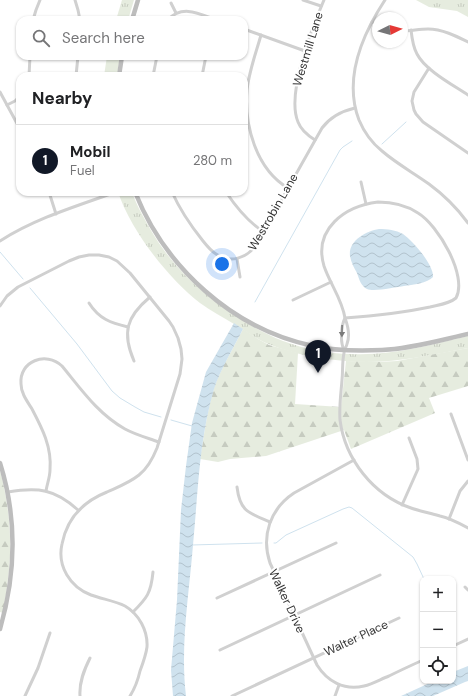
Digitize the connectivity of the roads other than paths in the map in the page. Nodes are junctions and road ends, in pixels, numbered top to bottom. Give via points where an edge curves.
1 (40, 0) edge
2 (75, 0) edge
3 (138, 0) edge
4 (303, 0) edge
5 (324, 0) edge
6 (385, 0) edge
7 (171, 3) dead end
8 (321, 6) junction
9 (378, 12) edge
10 (176, 13) junction
11 (34, 16) edge
12 (79, 16) edge
13 (133, 16) edge
14 (173, 16) edge
15 (205, 16) edge
16 (372, 22) edge
17 (408, 30) edge
18 (411, 30) junction
19 (248, 31) edge
20 (261, 35) junction
21 (468, 42) edge
22 (305, 51) junction
23 (30, 60) edge
24 (78, 60) edge
25 (121, 60) edge
26 (156, 60) edge
27 (205, 60) edge
28 (429, 68) junction
29 (29, 72) edge
30 (76, 72) edge
31 (120, 72) edge
32 (155, 72) edge
33 (203, 72) edge
34 (248, 89) edge
35 (0, 92) edge
36 (468, 95) edge
37 (16, 100) edge
38 (7, 105) junction
39 (355, 108) junction
40 (248, 116) edge
41 (16, 122) edge
42 (315, 140) junction
43 (468, 153) edge
44 (361, 182) dead end
45 (288, 188) junction
46 (50, 196) edge
47 (105, 196) edge
48 (137, 196) edge
49 (174, 196) edge
50 (229, 196) edge
51 (366, 204) junction
52 (56, 214) junction
53 (468, 223) edge
54 (264, 232) junction
55 (0, 241) edge
56 (237, 259) junction
57 (240, 277) dead end
58 (331, 282) junction
59 (150, 297) junction
60 (293, 300) dead end
61 (89, 303) dead end
62 (0, 306) edge
63 (345, 318) junction
64 (128, 327) junction
65 (468, 334) edge
66 (344, 350) junction
67 (134, 361) dead end
68 (450, 414) dead end
69 (409, 438) dead end
70 (159, 442) junction
71 (354, 460) junction
72 (468, 460) edge
73 (0, 463) edge
74 (468, 481) edge
75 (237, 487) dead end
76 (46, 491) junction
77 (8, 492) junction
78 (402, 504) junction
79 (78, 510) junction
80 (449, 519) junction
81 (270, 522) junction
82 (468, 528) edge
83 (336, 543) dead end
84 (153, 572) dead end
85 (274, 572) junction
86 (380, 575) dead end
87 (465, 587) dead end
88 (468, 590) edge
89 (217, 598) dead end
90 (133, 612) junction
91 (294, 615) junction
92 (399, 618) dead end
93 (0, 629) edge
94 (50, 633) dead end
95 (468, 639) edge
96 (456, 645) edge
97 (220, 650) dead end
98 (90, 658) dead end
99 (314, 658) junction
100 (420, 661) edge
101 (340, 685) junction
102 (25, 696) edge
103 (80, 696) edge
104 (130, 696) edge
105 (232, 696) edge
106 (335, 696) edge

1 - 11 street
2 - 12 street
3 - 13 street
4 - 8 street
5 - 8 street, Westmill Lane
6 - 9 street
7 - 10 street
8 - 22 street, Westmill Lane
10 - 14 street
10 - 15 street via 191,11
16 - 39 street via 354,69 352,87
17 - 18 street
18 - 21 street via 447,32
18 - 28 street via 417,55
19 - 20 street
20 - 22 street
20 - 34 street
22 - 42 street, Westmill Lane via 294,101 295,114 301,128
23 - 29 street
24 - 30 street
25 - 31 street
26 - 32 street
27 - 33 street
28 - 36 street
28 - 43 street via 414,92 414,110 423,122
35 - 38 street
37 - 38 street
38 - 41 street
39 - 42 street, Westrobin Lane via 331,118
39 - 53 street via 364,131 378,148 439,192
40 - 45 street via 254,143 263,162 276,179
42 - 45 street, Westrobin Lane
44 - 51 street
45 - 54 street, Westrobin Lane
46 - 52 street
47 - 52 street
48 - 66 street via 149,223 169,254 188,276 214,299 246,320 276,335 313,346
49 - 56 street, Westrobin Lane via 188,220 210,248 217,255
50 - 54 street via 245,216
51 - 58 street via 341,215 326,235 323,258
51 - 63 street via 389,202 414,211 426,219 454,255 461,272 462,286 455,299 446,303 396,313
52 - 55 street via 24,227
54 - 56 street, Westrobin Lane via 252,251
56 - 57 street
58 - 60 street
58 - 63 street
59 - 62 street via 130,272 117,261 104,256 89,255 69,261 21,285 10,293
59 - 64 street via 135,312
59 - 70 street via 170,321 182,354 180,374
61 - 64 street via 104,319
63 -> 66 street via 342,326
63 - 66 street via 348,331
64 - 67 street via 128,346
65 - 66 street via 395,349
66 - 71 street via 340,416 345,440
68 - 72 street
69 - 78 street via 418,469
70 - 76 street via 132,432 110,419 58,362 47,358 34,361 24,369 20,383 49,447 50,468
70 - 79 street via 153,459 139,475 96,496
71 - 78 street via 375,486
71 - 81 street, Walker Drive via 287,498
73 - 77 street
74 - 80 street via 460,491
75 - 81 street via 244,509
76 - 77 street via 27,489
76 - 79 street via 61,497
77 - 93 street via 12,568
78 - 80 street
79 - 90 street via 69,523 62,545 61,560 66,574 82,591 122,605
80 - 82 street
81 - 85 street, Walker Drive via 266,550
83 - 85 street
84 - 90 street via 148,595
85 - 89 street
85 - 91 street, Walker Drive
86 - 91 street
87 - 88 street
90 - 104 street via 144,628 147,645 138,680
91 - 97 street
91 - 99 street, Walker Drive
92 - 99 street, Walter Place
94 - 102 street
95 - 96 street
98 - 103 street via 82,676
99 - 101 street, Walker Drive via 324,675
99 - 105 street, Walter Place
100 - 101 street, Walker Drive via 368,685
101 - 106 street

